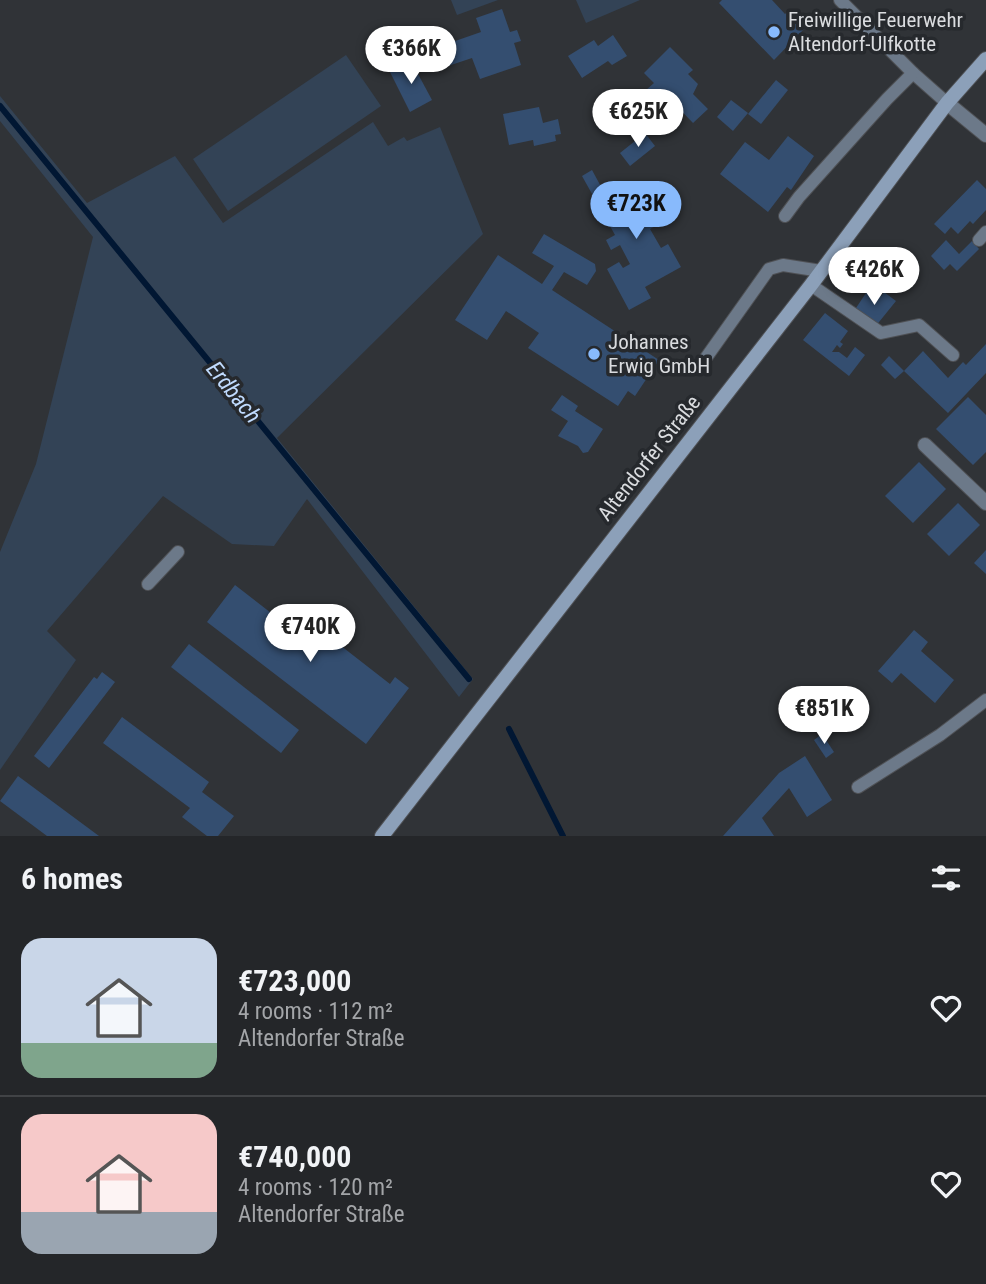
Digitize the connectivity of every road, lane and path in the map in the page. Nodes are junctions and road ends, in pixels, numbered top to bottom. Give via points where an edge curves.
1 (840, 0) edge
2 (986, 59) edge
3 (913, 73) junction
4 (947, 103) junction
5 (986, 135) edge
6 (785, 216) dead end
7 (821, 271) junction
8 (811, 285) junction
9 (953, 355) dead end
10 (703, 362) dead end
11 (925, 445) dead end
12 (986, 503) edge
13 (178, 552) dead end
14 (148, 584) dead end
15 (986, 700) edge
16 (858, 787) dead end
17 (382, 836) edge

1 - 3 lane
2 - 4 street, Altendorfer Straße
3 - 4 lane
3 - 6 lane
4 - 5 street
4 - 7 street, Altendorfer Straße
7 - 8 street, Altendorfer Straße
7 - 10 lane via 783,265 769,270
8 - 9 lane via 881,333 919,325
8 - 17 street, Altendorfer Straße
11 - 12 street
13 - 14 lane
15 - 16 lane

